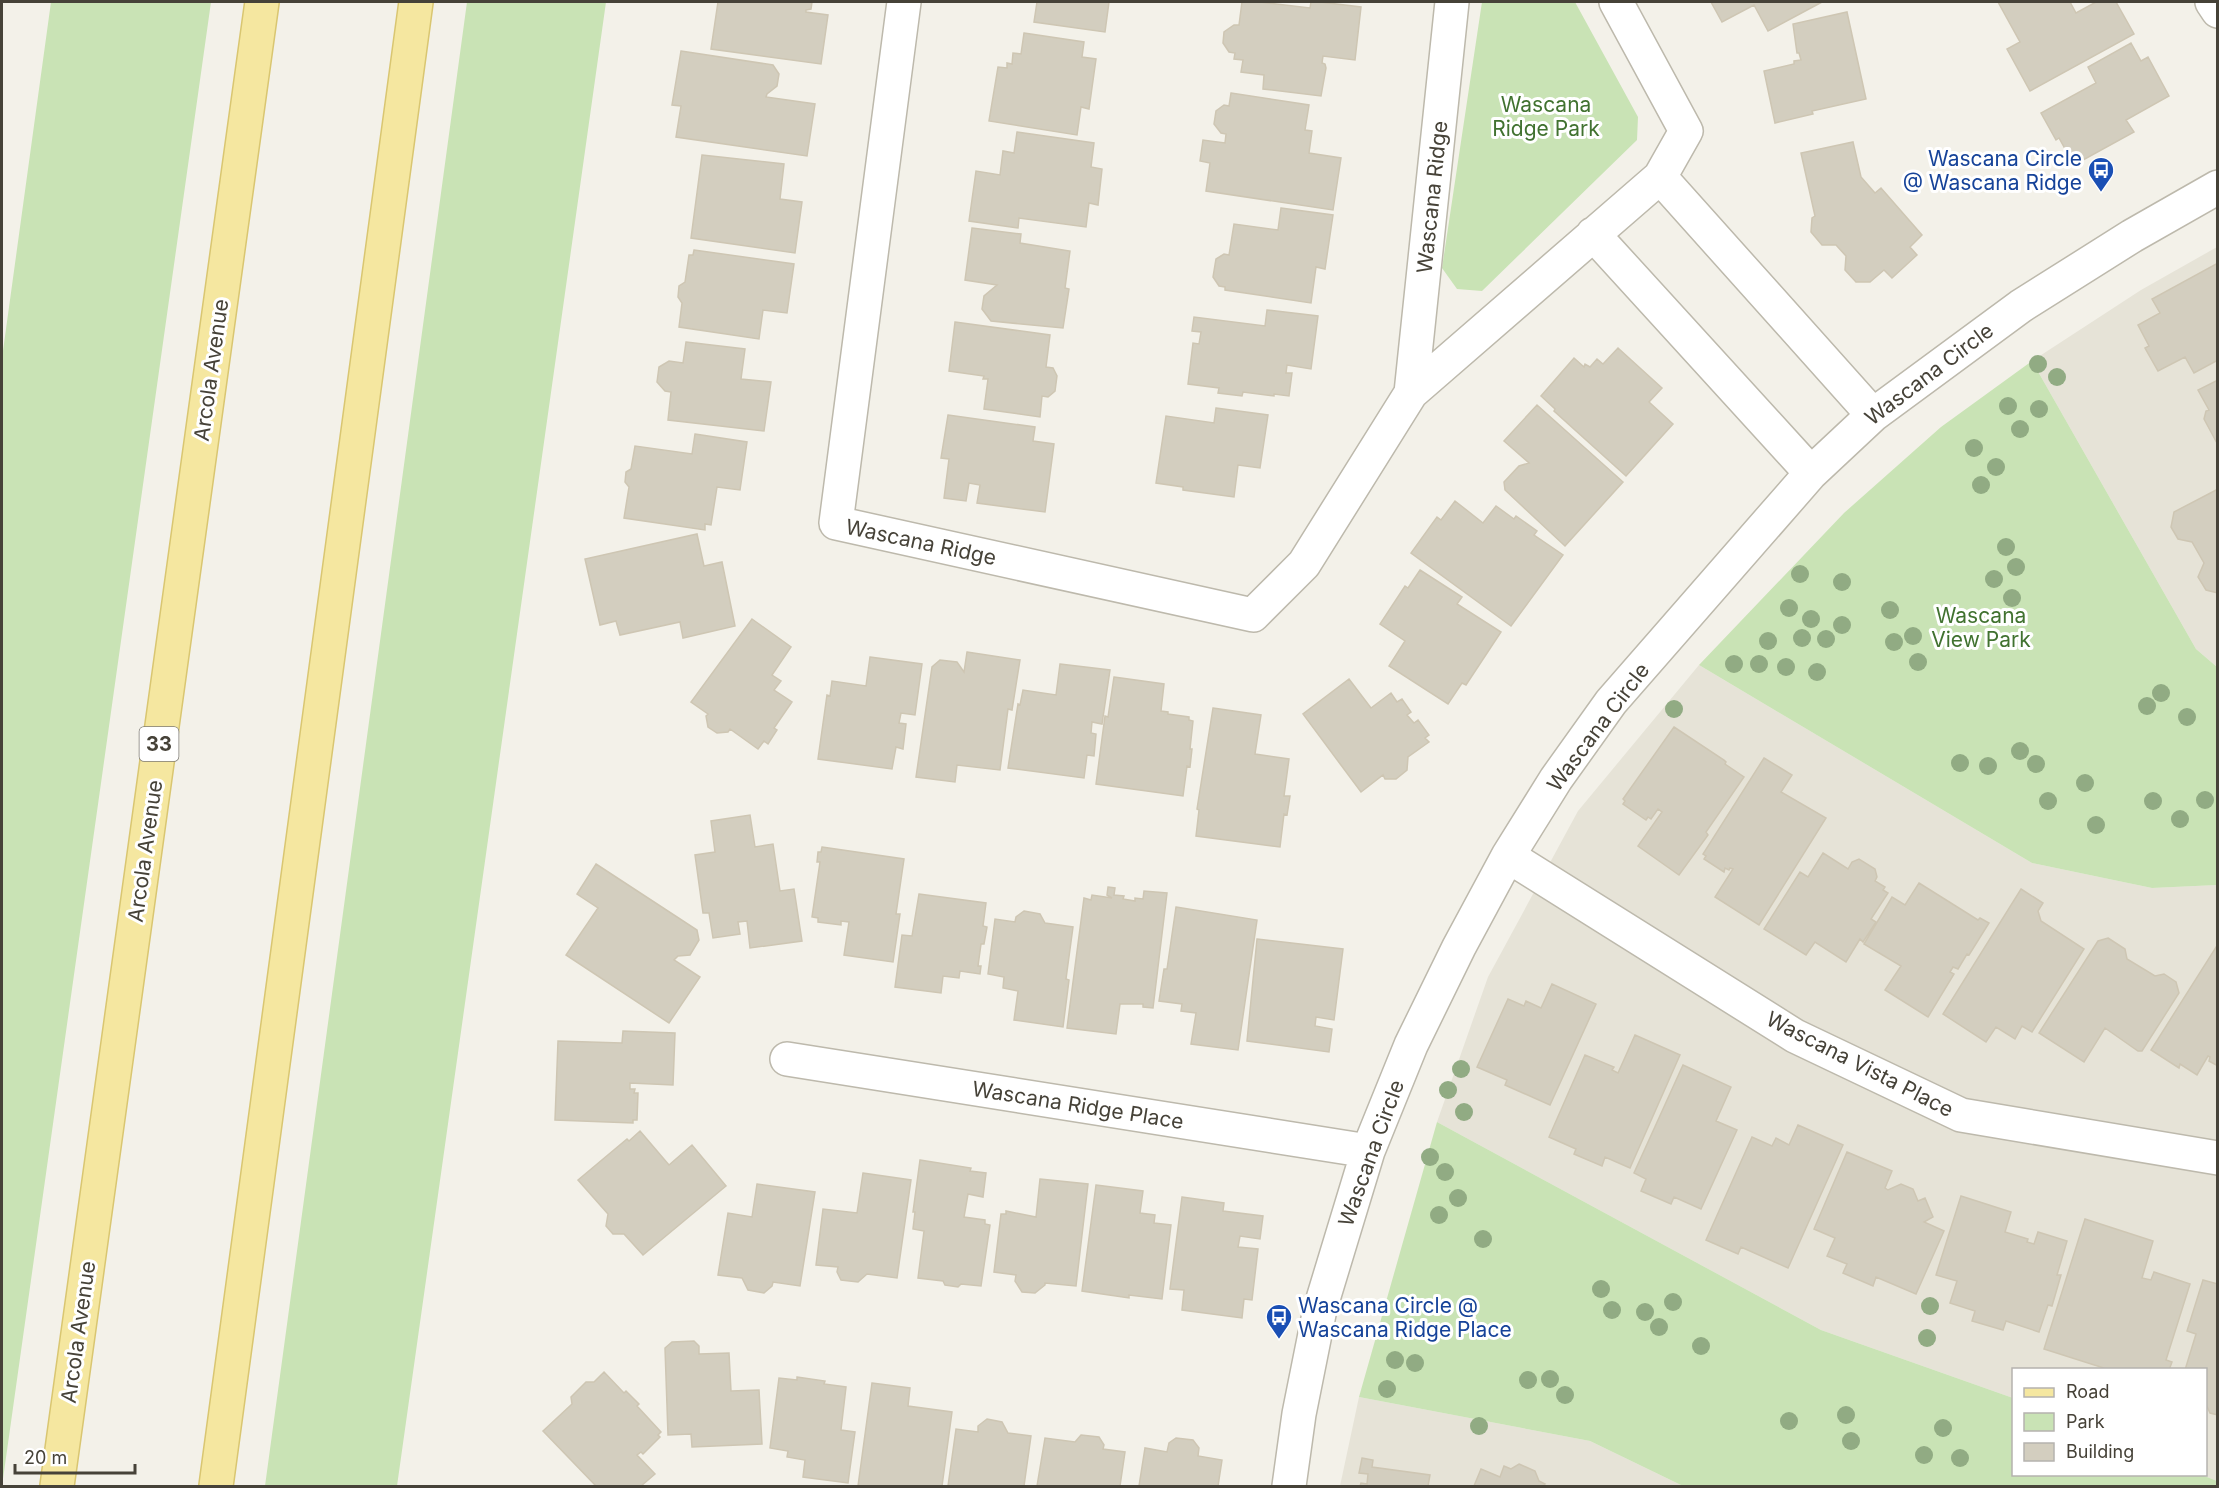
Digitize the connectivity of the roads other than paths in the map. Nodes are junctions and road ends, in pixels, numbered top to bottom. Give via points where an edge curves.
1 (262, 2) edge
2 (416, 2) edge
3 (904, 2) edge
4 (1452, 2) edge
5 (1616, 2) edge
6 (2212, 2) edge
7 (2217, 11) edge
8 (1660, 177) junction
9 (2217, 187) edge
10 (1593, 234) junction
11 (1412, 393) junction
12 (1873, 415) junction
13 (1811, 473) junction
14 (1508, 856) junction
15 (787, 1059) dead end
16 (1368, 1151) junction
17 (2217, 1158) edge
18 (57, 1486) edge
19 (216, 1486) edge
20 (1289, 1486) edge

1 - 18 main road, Arcola Avenue / 33
2 - 19 main road
3 - 11 street, Wascana Ridge via 836,523 1253,615 1304,564
4 - 11 street, Wascana Ridge
5 - 8 street, Wascana Ridge via 1686,131
6 - 7 street
8 - 10 street, Wascana Ridge
8 - 12 street
9 - 12 street, Wascana Circle via 2021,306
10 - 11 street, Wascana Ridge
10 - 13 street
12 - 13 street, Wascana Circle
13 - 14 street, Wascana Circle via 1611,702
14 - 16 street, Wascana Circle via 1416,1035
14 - 17 street, Wascana Vista Place via 1795,1036 1961,1115
15 - 16 street, Wascana Ridge Place
16 - 20 street, Wascana Circle via 1320,1309

